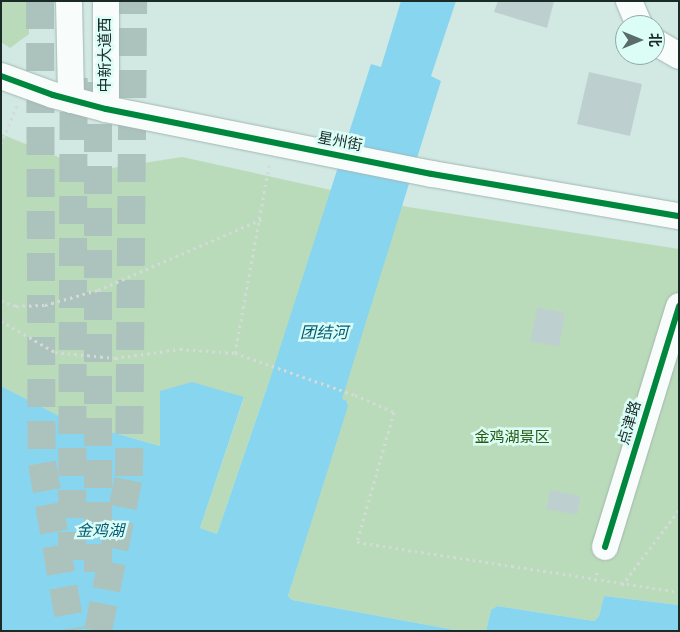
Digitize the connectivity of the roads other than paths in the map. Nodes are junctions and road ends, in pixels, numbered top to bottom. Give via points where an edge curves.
1 (69, 1) edge
2 (106, 1) edge
3 (629, 1) edge
4 (635, 15) edge
5 (665, 48) edge
6 (679, 56) edge
7 (13, 81) edge
8 (70, 100) junction
9 (106, 109) junction
10 (679, 216) edge
11 (679, 306) edge
12 (605, 547) dead end

1 - 8 street
2 - 9 street, 中新大道西
3 - 4 street
5 - 6 street
7 - 8 street, 星州街
8 - 9 street, 星州街
9 - 10 street, 星州街 via 432,174
11 - 12 street, 点津路

